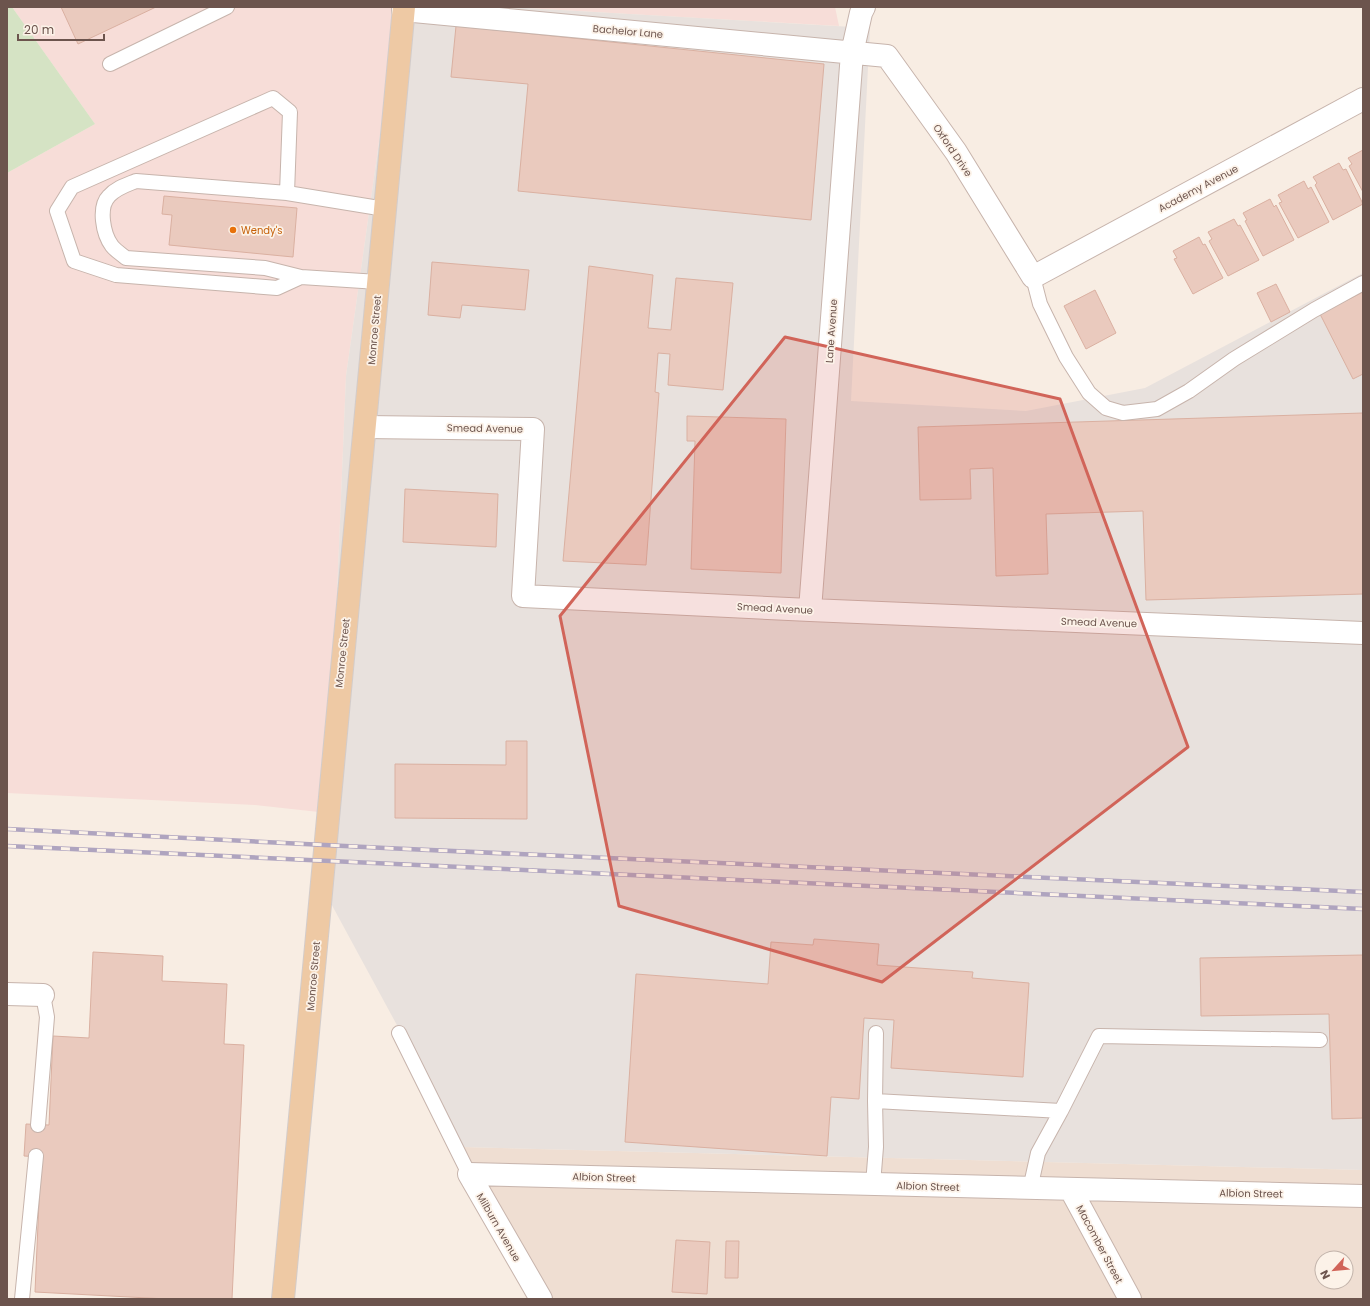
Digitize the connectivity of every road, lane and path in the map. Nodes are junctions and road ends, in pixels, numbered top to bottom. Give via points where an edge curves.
1 (227, 7) edge
2 (864, 7) edge
3 (404, 8) edge
4 (852, 53) junction
5 (110, 64) dead end
6 (1363, 99) edge
7 (287, 193) junction
8 (385, 209) junction
9 (301, 277) junction
10 (1033, 277) junction
11 (378, 282) junction
12 (1363, 283) edge
13 (365, 427) junction
14 (810, 610) junction
15 (1363, 633) edge
16 (7, 994) edge
17 (43, 995) joint
18 (400, 1032) dead end
19 (876, 1032) dead end
20 (1320, 1040) dead end
21 (875, 1102) junction
22 (1061, 1111) junction
23 (38, 1125) dead end
24 (36, 1156) dead end
25 (469, 1174) junction
26 (873, 1184) junction
27 (1030, 1189) junction
28 (1071, 1190) junction
29 (1363, 1196) edge
30 (22, 1299) edge
31 (283, 1299) edge
32 (541, 1299) edge
33 (1130, 1299) edge

1 - 5 lane
2 - 4 street, Lane Avenue
3 - 4 street, Bachelor Lane
3 - 8 main road, Monroe Street
4 - 10 street, Oxford Drive via 887,56 956,152
4 - 14 street, Lane Avenue
6 - 10 street, Academy Avenue
7 - 8 lane
7 - 9 lane via 136,181 121,187 108,197 103,208 104,228 112,246 126,258 265,268
7 - 9 lane via 290,112 273,98 72,187 57,211 74,261 116,275 277,288
8 - 11 main road, Monroe Street
9 - 11 lane
10 - 12 lane via 1040,304 1066,357 1089,393 1106,408 1123,413 1157,409 1307,314
11 - 13 main road, Monroe Street
13 - 14 street, Smead Avenue via 533,429 523,596
13 - 31 main road, Monroe Street
14 - 15 street, Smead Avenue
16 - 17 street
17 - 23 lane via 47,1017
18 - 25 lane
19 - 21 lane
20 - 22 lane via 1099,1036
21 - 22 lane
21 - 26 lane via 876,1147
22 - 27 lane via 1038,1153
24 - 30 lane
25 - 26 street, Albion Street
25 - 32 street, Milburn Avenue
26 - 27 street, Albion Street
27 - 28 street, Albion Street
28 - 29 street, Albion Street
28 - 33 street, Macomber Street

